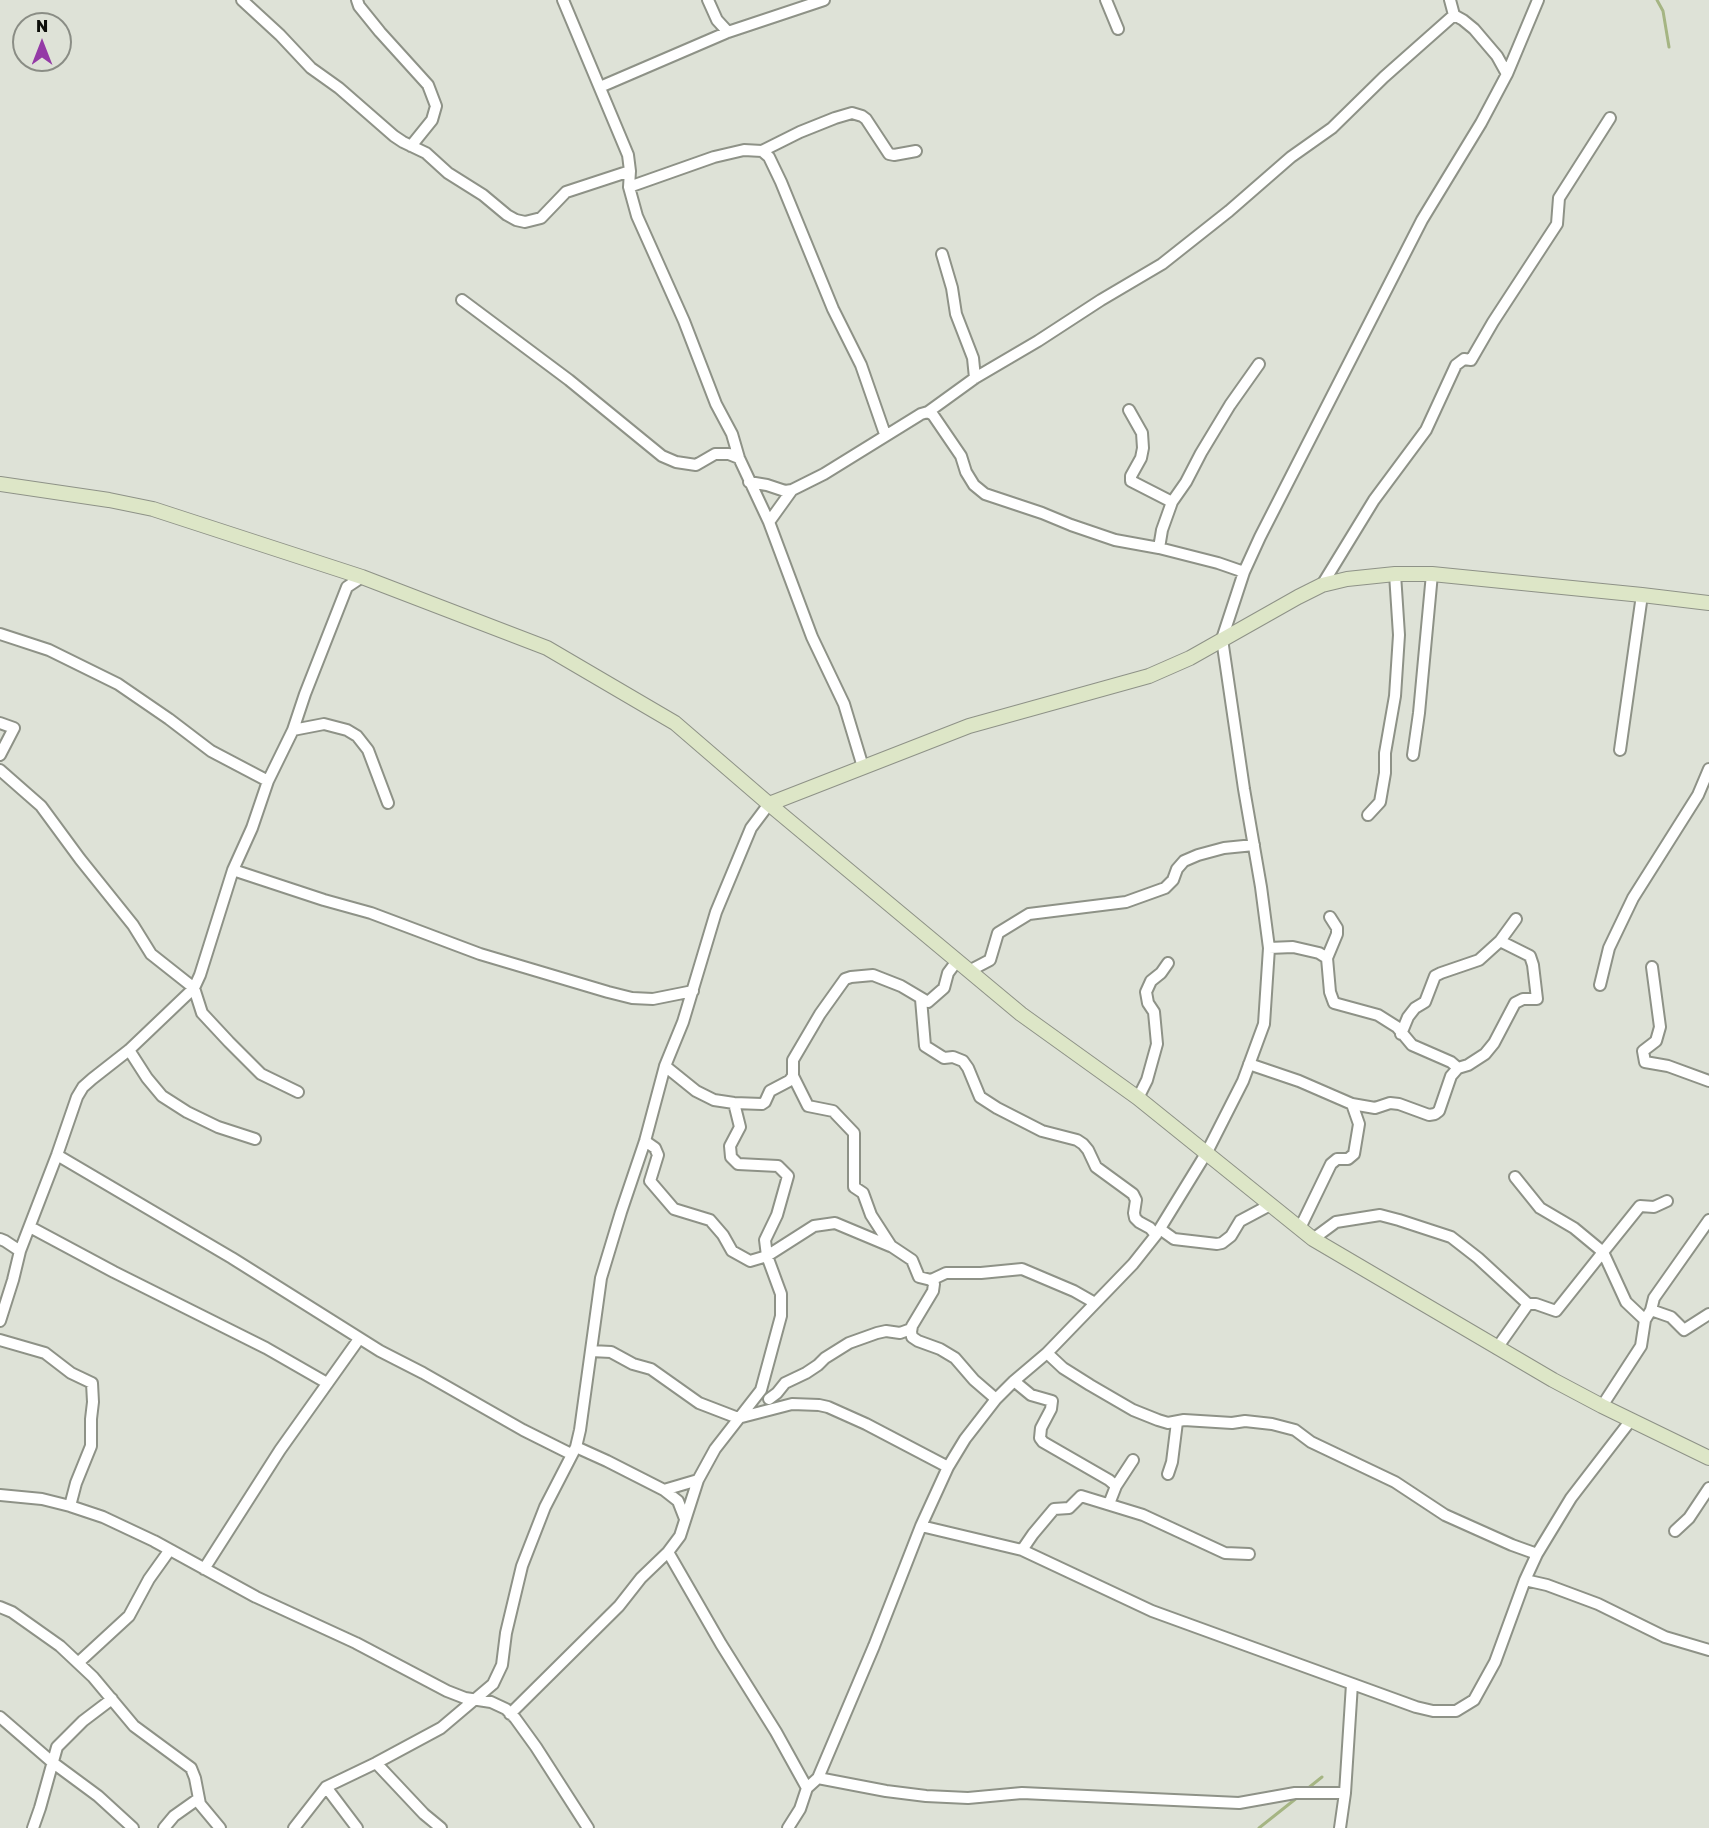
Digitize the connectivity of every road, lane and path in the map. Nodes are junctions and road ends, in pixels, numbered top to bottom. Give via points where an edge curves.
1 (242, 0) edge
2 (357, 0) edge
3 (563, 0) edge
4 (708, 0) edge
5 (824, 0) edge
6 (1106, 0) edge
7 (1450, 0) edge
8 (1538, 0) edge
9 (1454, 15) junction
10 (1118, 29) dead end
11 (728, 32) junction
12 (1507, 74) junction
13 (600, 87) junction
14 (1610, 118) dead end
15 (411, 146) junction
16 (762, 151) junction
17 (916, 151) dead end
18 (630, 171) junction
19 (629, 187) junction
20 (942, 254) dead end
21 (462, 300) dead end
22 (1258, 364) dead end
23 (975, 378) junction
24 (1129, 410) dead end
25 (928, 412) junction
26 (885, 434) junction
27 (739, 458) junction
28 (749, 482) junction
29 (0, 484) edge
30 (792, 490) junction
31 (1172, 502) junction
32 (769, 522) junction
33 (1159, 548) junction
34 (1244, 572) junction
35 (1395, 574) junction
36 (1432, 574) junction
37 (362, 577) junction
38 (1322, 585) junction
39 (1642, 595) junction
40 (1709, 603) edge
41 (0, 634) edge
42 (1222, 639) junction
43 (0, 723) edge
44 (293, 730) junction
45 (1620, 750) dead end
46 (0, 755) edge
47 (1413, 755) dead end
48 (863, 767) junction
49 (1709, 769) edge
50 (0, 770) edge
51 (268, 781) junction
52 (388, 803) dead end
53 (769, 804) junction
54 (1368, 815) dead end
55 (1254, 845) junction
56 (233, 870) junction
57 (1330, 916) dead end
58 (1516, 920) dead end
59 (1500, 941) junction
60 (1269, 948) junction
61 (1327, 958) junction
62 (957, 961) junction
63 (1168, 963) dead end
64 (1652, 967) dead end
65 (969, 971) junction
66 (1600, 985) dead end
67 (194, 988) junction
68 (693, 991) junction
69 (921, 999) junction
70 (1401, 1034) junction
71 (129, 1050) junction
72 (1249, 1064) junction
73 (665, 1066) junction
74 (1458, 1068) junction
75 (793, 1076) junction
76 (1709, 1081) edge
77 (298, 1092) dead end
78 (1138, 1098) junction
79 (734, 1103) junction
80 (1352, 1104) junction
81 (255, 1139) dead end
82 (645, 1141) junction
83 (1207, 1152) junction
84 (57, 1155) junction
85 (1515, 1177) dead end
86 (1667, 1201) dead end
87 (1270, 1205) junction
88 (1709, 1220) edge
89 (30, 1227) junction
90 (1300, 1228) junction
91 (1158, 1232) junction
92 (0, 1239) edge
93 (1313, 1239) junction
94 (891, 1246) junction
95 (20, 1251) junction
96 (1603, 1252) junction
97 (767, 1256) junction
98 (931, 1280) junction
99 (1095, 1303) junction
100 (1528, 1304) junction
101 (1709, 1314) edge
102 (1648, 1315) junction
103 (0, 1321) edge
104 (911, 1329) junction
105 (359, 1339) junction
106 (0, 1340) edge
107 (1497, 1348) junction
108 (591, 1351) junction
109 (1047, 1353) junction
110 (1014, 1381) junction
111 (327, 1383) junction
112 (760, 1390) junction
113 (770, 1399) junction
114 (996, 1399) junction
115 (1602, 1406) junction
116 (776, 1409) junction
117 (738, 1418) junction
118 (1631, 1420) junction
119 (1177, 1422) junction
120 (573, 1450) junction
121 (1709, 1458) edge
122 (1133, 1460) dead end
123 (948, 1467) junction
124 (1168, 1474) dead end
125 (698, 1480) junction
126 (1116, 1486) junction
127 (1709, 1488) edge
128 (663, 1490) junction
129 (0, 1495) edge
130 (1109, 1504) junction
131 (70, 1506) junction
132 (685, 1519) junction
133 (921, 1526) junction
134 (1675, 1531) dead end
135 (1022, 1550) junction
136 (169, 1551) junction
137 (668, 1552) junction
138 (1249, 1554) dead end
139 (1537, 1554) junction
140 (204, 1569) junction
141 (1525, 1580) junction
142 (0, 1607) edge
143 (1709, 1650) edge
144 (79, 1662) junction
145 (1352, 1684) junction
146 (112, 1699) junction
147 (475, 1700) junction
148 (510, 1714) junction
149 (0, 1717) edge
150 (52, 1762) junction
151 (376, 1763) junction
152 (818, 1778) junction
153 (326, 1787) junction
154 (807, 1788) junction
155 (1345, 1793) junction
156 (198, 1799) junction
157 (33, 1828) edge
158 (134, 1828) edge
159 (164, 1828) edge
160 (220, 1828) edge
161 (294, 1828) edge
162 (357, 1828) edge
163 (441, 1828) edge
164 (588, 1828) edge
165 (788, 1828) edge
166 (1340, 1828) edge

1 - 15 street via 311,68
2 - 15 street via 428,85 432,95 436,106 432,120
3 - 13 street
4 - 11 street
5 - 11 street
6 - 10 street
7 - 9 street
8 - 12 street
9 - 12 street via 1474,29
9 - 23 street via 1332,128 1162,264
11 - 13 street via 721,39
12 - 34 street via 1422,220
13 - 18 street via 628,155
14 - 38 street via 1560,198 1557,224 1471,360 1464,359 1456,365 1426,430 1374,500
15 - 18 street via 426,153 507,215 525,222 541,218 566,192
16 - 17 street via 852,113 866,119 889,154
16 - 19 street via 744,150 714,157
16 - 26 street via 781,182 833,309 861,365
18 - 19 street
19 - 27 street via 637,216
20 - 23 street via 956,314 973,358
21 - 27 street via 662,456 696,465 715,454
22 - 31 street
23 - 25 street
24 - 31 street via 1143,433 1143,448 1131,481
25 - 26 street
25 - 33 street via 961,456 974,485 986,494 1115,540
26 - 30 street
27 - 28 street
28 - 30 street
28 - 32 street
29 - 37 main road via 153,509
30 - 32 street
31 - 33 street
32 - 48 street via 812,637 844,704
33 - 34 street
34 - 42 street
35 - 36 main road
35 - 38 main road
35 - 54 street via 1399,635 1395,696 1380,802
36 - 39 main road
36 - 47 street
37 - 44 street via 347,587
37 - 53 main road via 547,648 675,723
38 - 42 main road
39 - 40 main road
39 - 45 street
41 - 51 street via 50,650 118,684 211,751
42 - 48 main road via 1149,676 969,726
42 - 55 street
43 - 46 street via 14,728
44 - 51 street
44 - 52 street via 324,724 357,736 368,750
48 - 53 main road
49 - 66 street via 1698,795 1633,898 1609,948
50 - 67 street via 40,806 151,954
51 - 56 street
53 - 62 main road
53 - 68 street via 751,828 716,912
55 - 60 street
55 - 65 street via 1224,848 1184,861 1165,888 1126,902 1029,914 998,933 990,960
56 - 67 street
56 - 68 street via 371,913 480,954 608,992 653,999
57 - 61 street via 1337,934
58 - 59 street
59 - 70 street via 1479,960 1435,976 1425,1002 1414,1008
59 - 74 street via 1530,956 1537,999 1515,1003 1485,1054
60 - 61 street via 1293,947
60 - 72 street via 1264,1024
61 - 70 street via 1334,1003 1378,1015
62 - 65 main road
62 - 69 street via 944,988 928,1002
63 - 78 street via 1146,992 1154,1012 1157,1044
64 - 76 street via 1660,1027 1656,1041 1643,1051 1645,1062
65 - 78 main road via 1021,1014
67 - 71 street
67 - 77 street via 202,1013 261,1074
68 - 73 street
69 - 75 street via 873,975 845,979 793,1060
69 - 91 street via 925,1046 944,1058 963,1061 980,1096 997,1108 1041,1131 1083,1144 1096,1167 1133,1194 1135,1218
70 - 74 street via 1412,1046
71 - 81 street via 162,1096 218,1127
71 - 84 street via 83,1087
72 - 80 street
72 - 83 street
73 - 79 street via 696,1091 714,1100
73 - 82 street
74 - 80 street via 1435,1114 1390,1103 1375,1108
75 - 79 street via 770,1091 762,1104
75 - 94 street via 808,1106 833,1111 854,1133 854,1187 863,1193 871,1215
78 - 83 main road
79 - 97 street via 740,1126 730,1146 731,1157 738,1164 778,1166 788,1176 765,1240
80 - 90 street via 1359,1124 1354,1154 1331,1164
82 - 97 street via 658,1155 650,1181 674,1209 710,1220 732,1251 750,1261
82 - 108 street via 601,1278
83 - 87 main road
83 - 91 street
84 - 89 street
84 - 105 street via 232,1258
85 - 96 street via 1540,1208 1574,1228
86 - 96 street via 1654,1207 1641,1206
87 - 90 main road
87 - 91 street via 1240,1221 1222,1243 1174,1239
88 - 102 street via 1654,1298
89 - 95 street
89 - 111 street
90 - 93 main road
91 - 99 street
92 - 95 street
93 - 100 street via 1336,1222 1380,1215 1451,1237
93 - 107 main road
94 - 97 street via 835,1223 814,1226
94 - 98 street via 912,1260 919,1277
95 - 103 street
96 - 100 street via 1556,1311
96 - 102 street via 1626,1302
97 - 112 street via 781,1294 781,1316
98 - 99 street via 946,1273 1022,1269
98 - 104 street via 934,1289
99 - 109 street
100 - 107 street
101 - 102 street via 1684,1330 1671,1317
102 - 115 street via 1641,1346
104 - 113 street via 877,1333 849,1343 785,1383
104 - 114 street via 912,1337 918,1341 955,1358
105 - 111 street
105 - 120 street via 523,1430
106 - 131 street via 45,1353 92,1383 91,1446
107 - 115 main road
108 - 117 street via 611,1352 651,1370 699,1403
108 - 120 street via 585,1403
109 - 110 street
109 - 119 street via 1063,1368 1133,1410 1168,1423
110 - 114 street
110 - 126 street via 1031,1395 1052,1401 1040,1438
111 - 140 street
112 - 113 street
112 - 117 street
113 - 116 street
114 - 123 street
115 - 118 main road
116 - 117 street
116 - 123 street via 792,1404 828,1407
117 - 125 street
118 - 121 main road
118 - 139 street via 1571,1498
119 - 124 street
119 - 139 street via 1245,1421 1295,1430 1311,1442 1395,1482 1445,1515
120 - 128 street via 608,1461
120 - 147 street via 522,1566 502,1665 493,1684
122 - 126 street
123 - 133 street
125 - 128 street
125 - 132 street
126 - 130 street
127 - 134 street
128 - 132 street via 678,1501
129 - 131 street
130 - 135 street via 1081,1496 1069,1508 1054,1509
130 - 138 street via 1143,1515 1225,1553
131 - 136 street via 103,1517
132 - 137 street via 680,1536
133 - 135 street
133 - 152 street
135 - 145 street via 1152,1611
136 - 140 street
136 - 144 street via 129,1616
137 - 148 street
137 - 154 street
139 - 141 street
140 - 147 street via 447,1691
141 - 143 street via 1557,1588 1665,1637
141 - 145 street via 1495,1662 1467,1706 1456,1711 1433,1711
142 - 144 street via 37,1629
144 - 146 street
145 - 155 street
146 - 150 street via 57,1747
146 - 156 street via 134,1726 191,1768
147 - 148 street via 491,1702
147 - 151 street via 441,1728
148 - 164 street
149 - 150 street
150 - 157 street
150 - 158 street
151 - 153 street
151 - 163 street
152 - 154 street
152 - 155 street via 886,1791 968,1798 1022,1793 1239,1803 1295,1793
153 - 161 street
153 - 162 street
154 - 165 street
155 - 166 street
156 - 159 street
156 - 160 street

